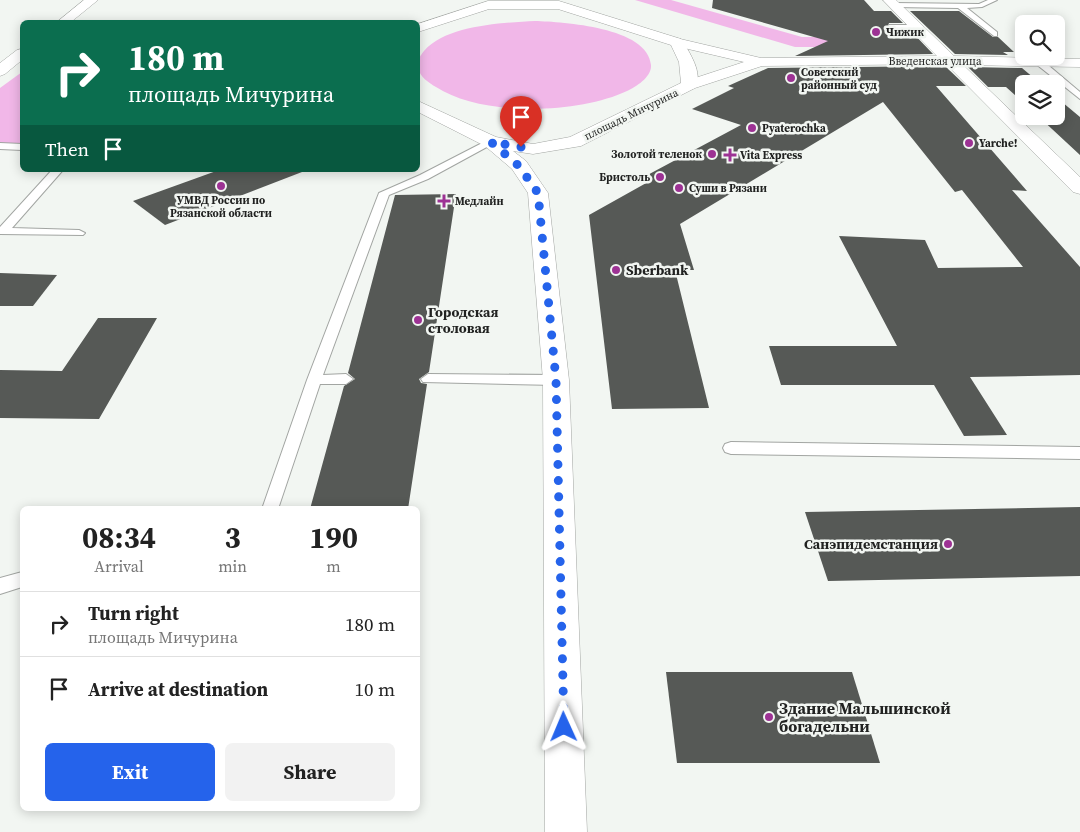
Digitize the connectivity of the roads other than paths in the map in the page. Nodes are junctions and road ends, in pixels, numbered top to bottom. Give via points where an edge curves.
1 (92, 0) edge
2 (994, 0) edge
3 (557, 2) edge
4 (494, 3) edge
5 (892, 3) edge
6 (960, 6) junction
7 (65, 20) edge
8 (420, 27) edge
9 (892, 27) dead end
10 (916, 27) junction
11 (994, 34) dead end
12 (676, 42) junction
13 (0, 54) edge
14 (20, 54) edge
15 (20, 55) edge
16 (950, 60) junction
17 (1015, 61) edge
18 (760, 62) junction
19 (1065, 63) edge
20 (1080, 63) edge
21 (1043, 65) edge
22 (0, 70) edge
23 (689, 85) junction
24 (1080, 96) edge
25 (420, 107) edge
26 (491, 142) junction
27 (575, 142) junction
28 (0, 146) edge
29 (20, 147) edge
30 (56, 172) edge
31 (545, 176) junction
32 (1080, 188) edge
33 (80, 233) dead end
34 (428, 379) dead end
35 (314, 380) junction
36 (346, 380) dead end
37 (556, 380) junction
38 (731, 448) dead end
39 (1080, 453) edge
40 (271, 506) edge
41 (20, 581) edge
42 (0, 586) edge
43 (566, 832) edge

1 - 7 street
2 - 6 lane via 980,6
3 - 4 street
3 - 12 street
4 - 8 street
5 - 6 lane
5 - 10 street
6 - 11 lane
9 - 10 lane
10 - 16 street
12 - 18 street, Введенская улица
12 - 23 street, площадь Мичурина via 690,72
13 - 14 street
15 - 22 street
16 - 17 street, Введенская улица
16 - 18 street, Введенская улица
16 - 32 street
18 - 23 street, Введенская улица
19 - 20 street, Введенская улица
21 - 24 lane
23 - 27 street, площадь Мичурина
25 - 26 street, площадь Мичурина
26 - 27 street, площадь Мичурина via 533,149
26 - 31 street via 519,166
26 - 35 lane via 424,177 384,193
27 - 31 street
28 - 29 lane
30 - 33 lane via 3,231
31 - 37 street
34 - 37 lane
35 - 36 lane
35 - 40 lane
37 - 43 street
38 - 39 lane
41 - 42 lane

